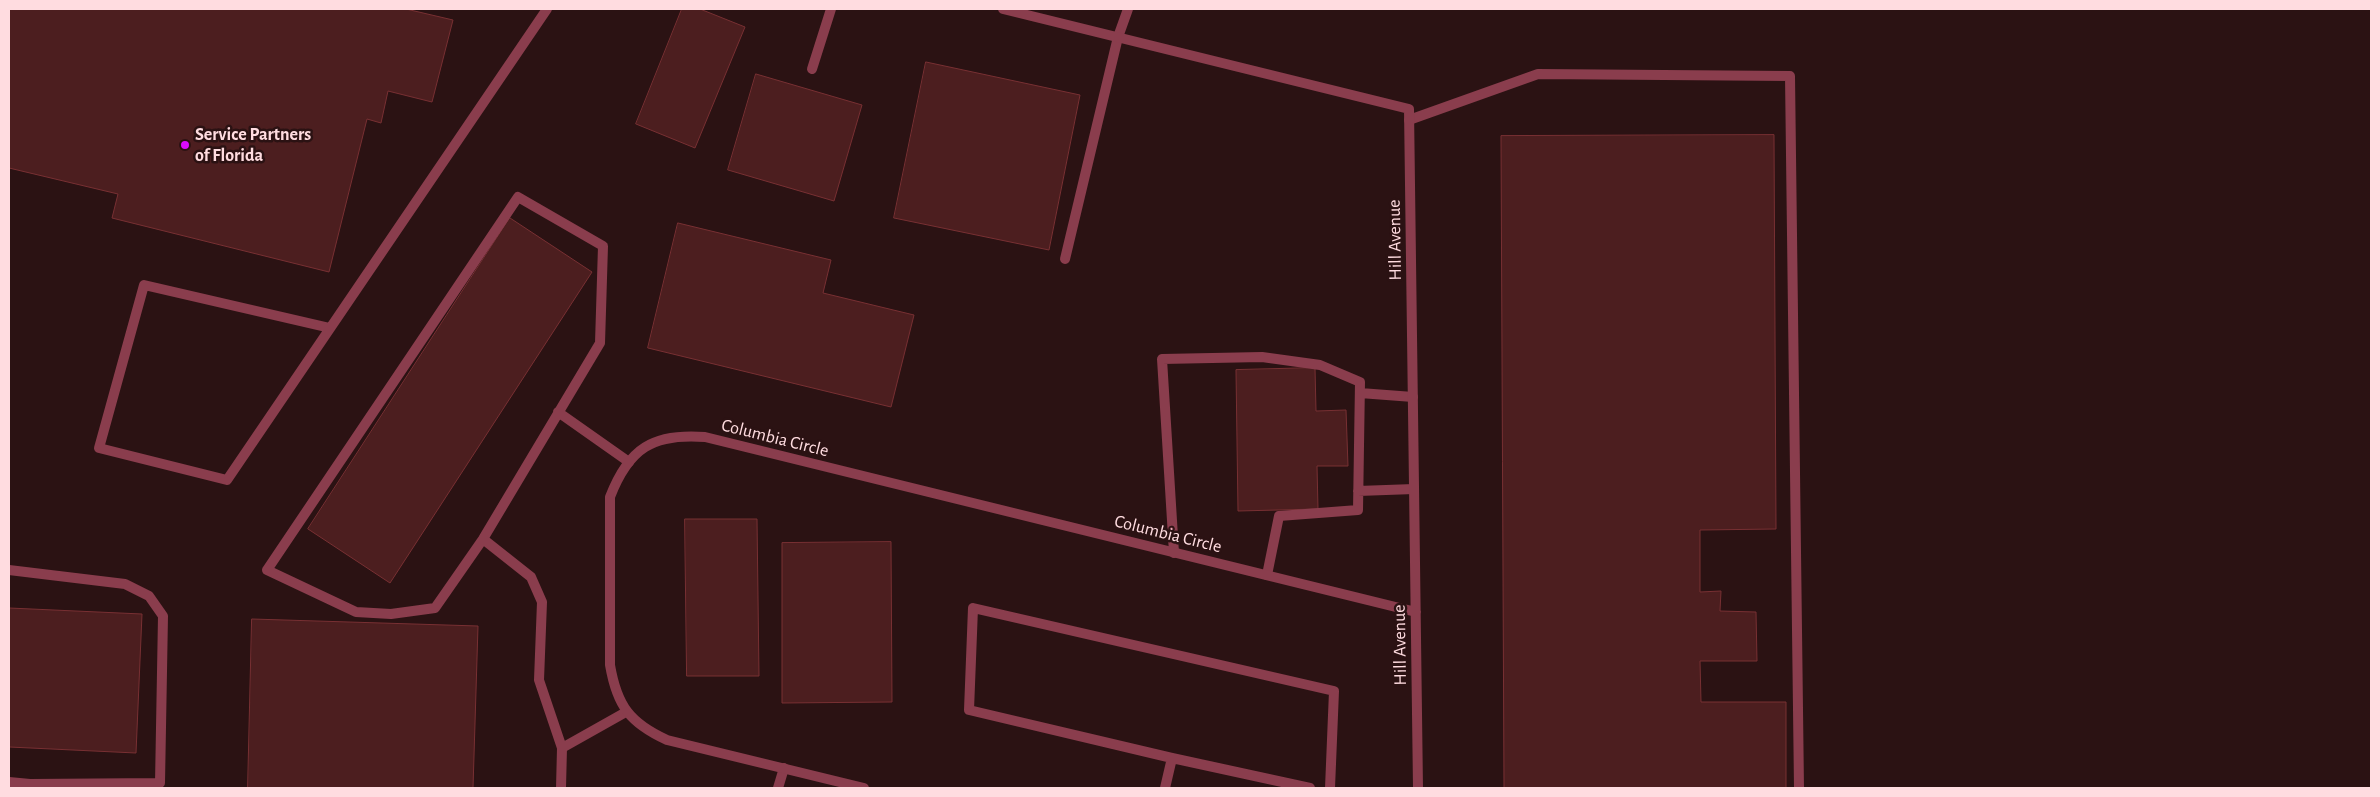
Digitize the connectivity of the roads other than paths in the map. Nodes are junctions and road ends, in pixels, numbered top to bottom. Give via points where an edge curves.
1 (547, 9) edge
2 (831, 9) edge
3 (1003, 9) edge
4 (1128, 9) edge
5 (1118, 37) junction
6 (812, 69) dead end
7 (1409, 120) junction
8 (1065, 259) dead end
9 (330, 328) junction
10 (1360, 393) junction
11 (1413, 397) junction
12 (558, 412) junction
13 (629, 462) junction
14 (1414, 489) junction
15 (1358, 491) junction
16 (483, 539) junction
17 (1174, 553) junction
18 (9, 570) edge
19 (1267, 575) junction
20 (1416, 612) junction
21 (626, 712) junction
22 (562, 748) junction
23 (1172, 758) junction
24 (784, 768) junction
25 (9, 782) edge
26 (30, 786) edge
27 (561, 788) edge
28 (778, 788) edge
29 (864, 788) edge
30 (1165, 788) edge
31 (1310, 788) edge
32 (1330, 788) edge
33 (1418, 788) edge
34 (1799, 788) edge

1 - 9 street
2 - 6 street
3 - 5 street
4 - 5 street
5 - 7 street via 1409,109
5 - 8 street
7 - 11 street, Hill Avenue
7 - 34 street via 1538,74 1790,76
9 - 9 street via 227,480 99,448 144,286
10 - 11 street
10 - 15 street
10 - 17 street via 1360,382 1320,365 1262,357 1162,359
11 - 14 street, Hill Avenue
12 - 13 street
12 - 16 street
12 - 16 street via 600,343 603,246 518,197 267,570 356,612 391,614 435,608
13 - 17 street, Columbia Circle via 635,454 656,441 680,435 705,437
13 - 21 street, Columbia Circle via 619,473 610,497 610,666 614,690
14 - 15 street
14 - 20 street, Hill Avenue
15 - 19 street via 1358,510 1279,516
16 - 22 street via 531,577 542,602 539,680
17 - 19 street, Columbia Circle
18 - 26 street via 125,584 149,596 163,616 160,783
19 - 20 street, Columbia Circle
20 - 33 street, Hill Avenue
21 - 22 street
21 - 24 street, Columbia Circle via 644,729 667,740
22 - 27 street
23 - 30 street
23 - 31 street
23 - 32 street via 969,710 974,608 1334,692
24 - 28 street
24 - 29 street, Columbia Circle
25 - 26 street

